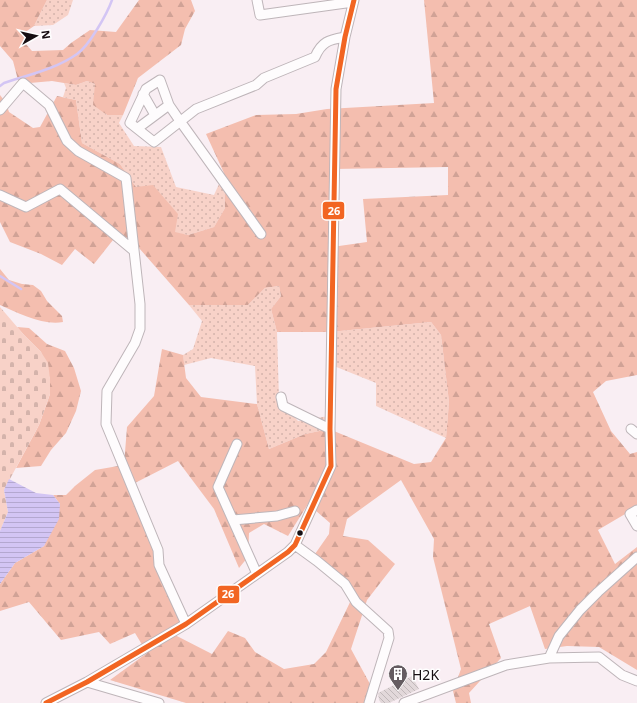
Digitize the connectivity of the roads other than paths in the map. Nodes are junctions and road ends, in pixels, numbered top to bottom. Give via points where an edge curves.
1 (257, 0) edge
2 (354, 1) edge
3 (345, 37) junction
4 (143, 94) junction
5 (168, 105) junction
6 (0, 110) edge
7 (155, 115) junction
8 (180, 121) junction
9 (138, 128) junction
10 (0, 195) edge
11 (261, 234) dead end
12 (133, 250) junction
13 (281, 397) dead end
14 (330, 429) junction
15 (237, 444) dead end
16 (295, 511) dead end
17 (630, 513) edge
18 (233, 520) junction
19 (637, 526) edge
20 (295, 545) junction
21 (637, 557) edge
22 (257, 574) junction
23 (186, 624) junction
24 (549, 658) junction
25 (637, 680) edge
26 (87, 682) junction
27 (46, 703) edge
28 (159, 703) edge
29 (369, 703) edge
30 (404, 703) edge

1 - 2 street via 260,15
2 - 3 street
3 - 8 street via 332,39 319,46 315,57 264,78 256,85 196,109
3 - 14 street via 336,89
4 - 5 street via 146,88 160,80
4 - 7 street
4 - 9 street via 130,123
5 - 7 street
5 - 8 street
6 - 12 street via 23,83 49,105 67,140 78,151 126,178
7 - 9 street
8 - 9 street via 154,142
8 - 11 street
10 - 12 street via 26,206 60,189
12 - 23 street via 140,304 140,329 136,343 107,391 106,424 158,550 159,565
13 - 14 street via 283,406
14 - 20 street via 331,466
15 - 18 street via 218,487
16 - 18 street via 277,516
17 - 19 street
18 - 22 street
20 - 22 street
20 - 29 street via 345,584 356,602 388,630 388,638
21 - 24 street via 580,610 559,636
22 - 23 street
23 - 26 street
24 - 25 street via 599,657 622,674
24 - 30 street via 506,665
26 - 27 street
26 - 28 street

